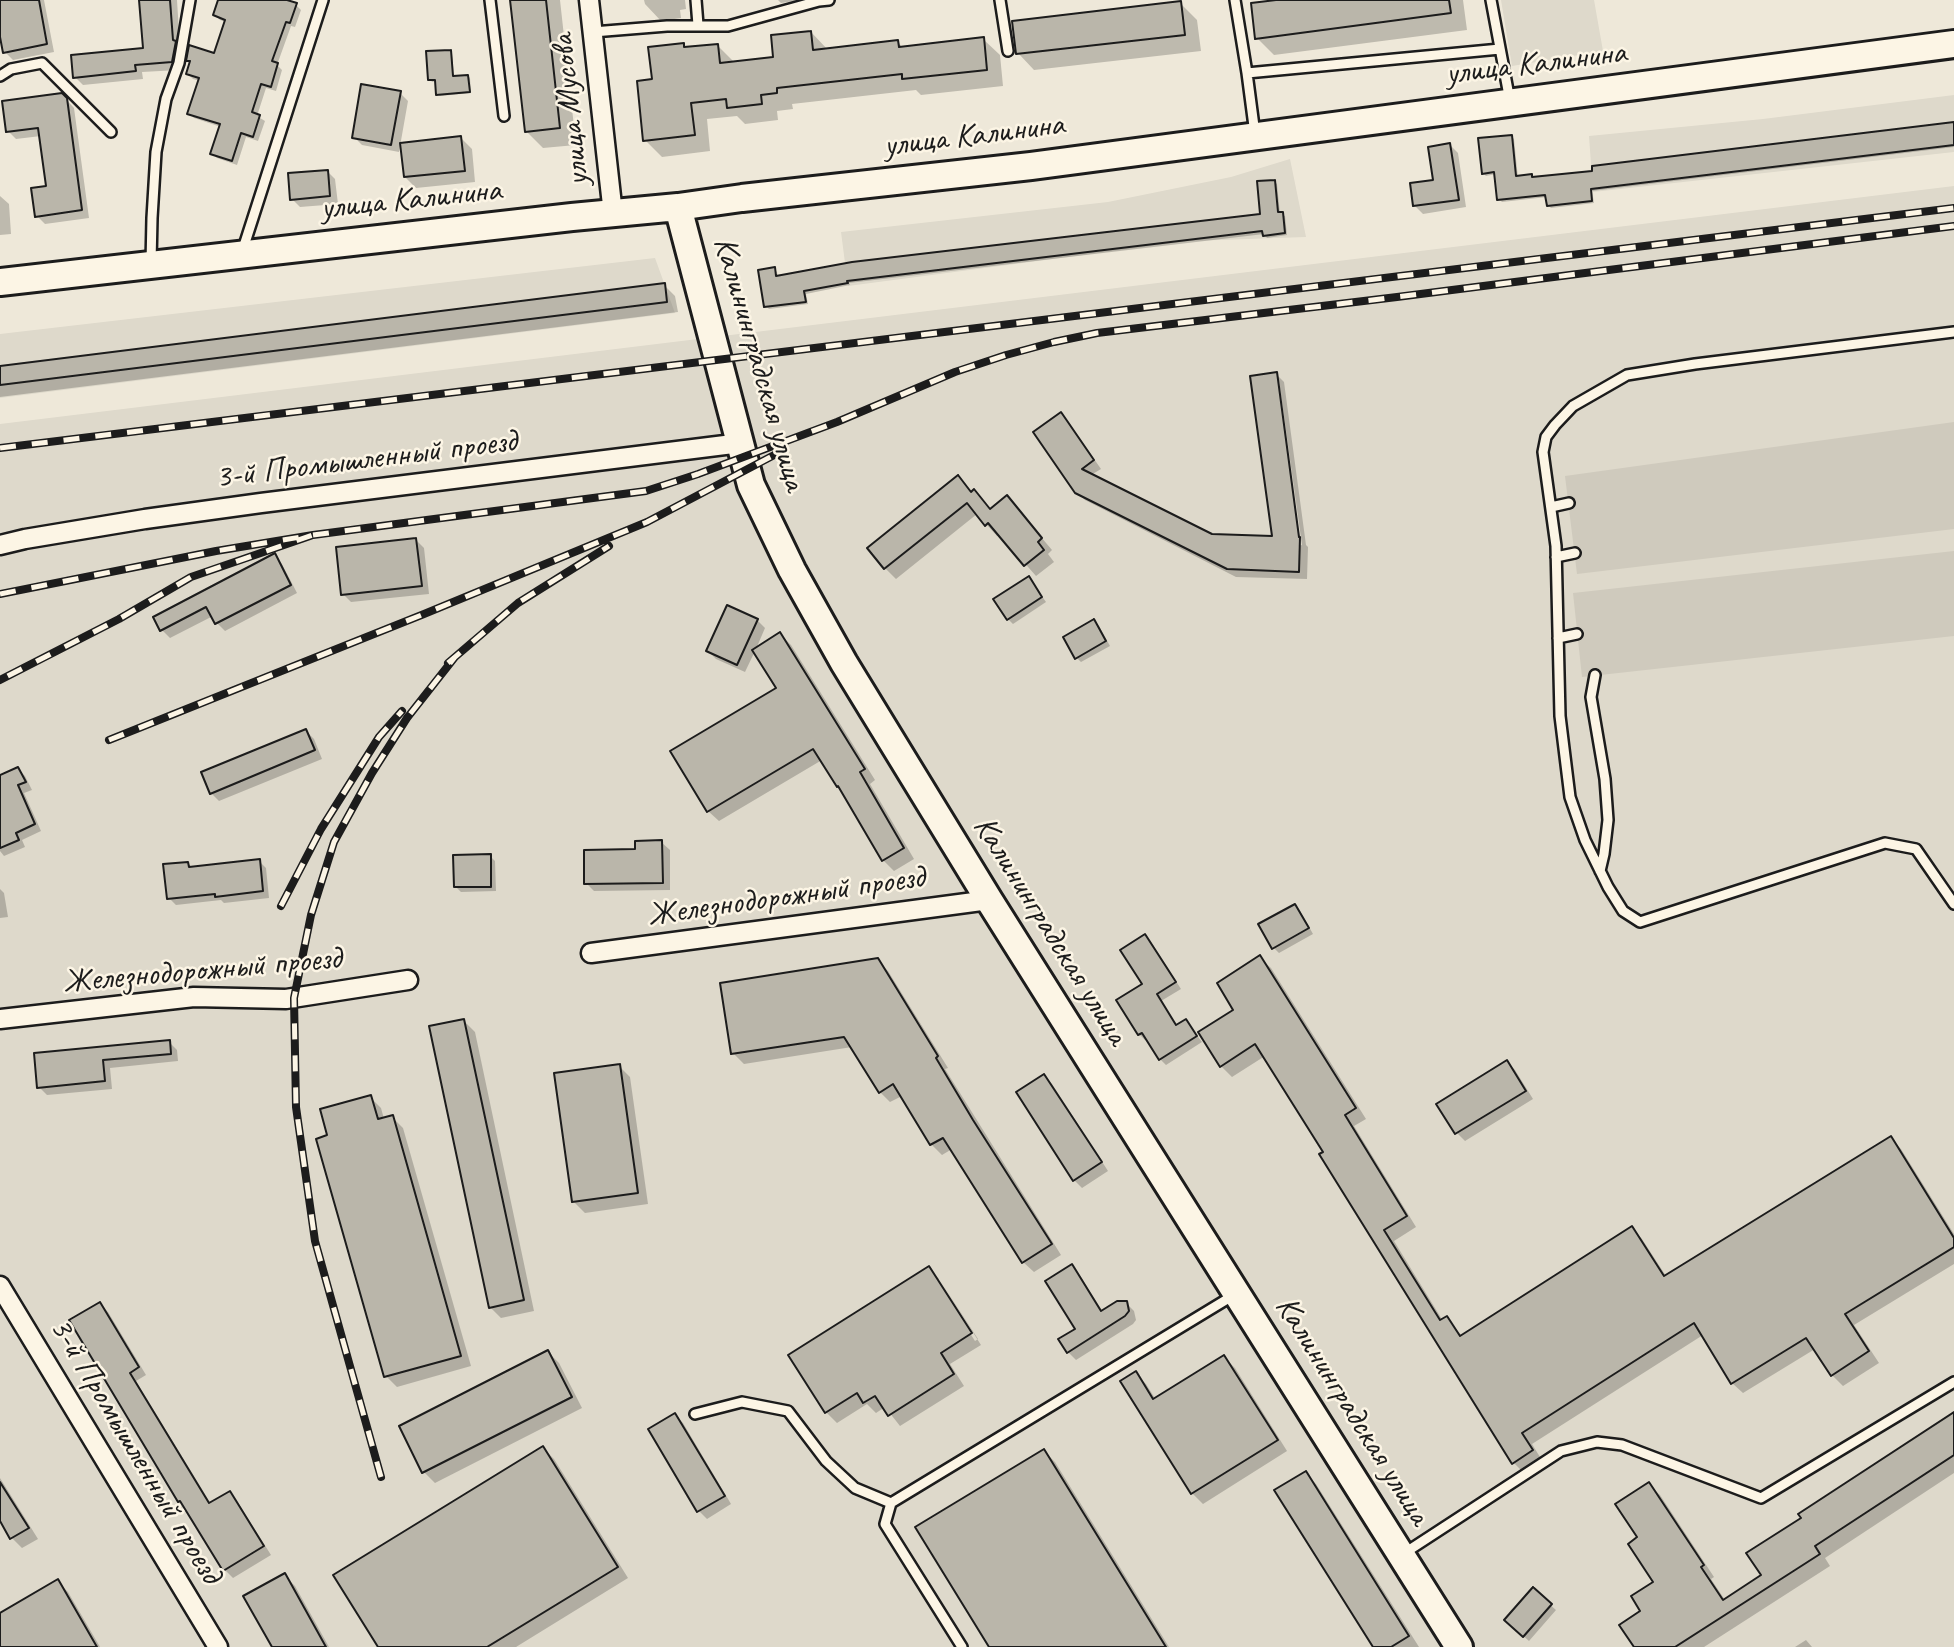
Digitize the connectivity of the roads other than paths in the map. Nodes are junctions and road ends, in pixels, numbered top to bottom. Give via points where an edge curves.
1 (190, 0) edge
2 (323, 0) edge
3 (490, 0) edge
4 (589, 0) edge
5 (696, 0) edge
6 (829, 0) edge
7 (1000, 0) edge
8 (1235, 0) edge
9 (1491, 0) edge
10 (698, 25) junction
11 (593, 32) junction
12 (1954, 44) edge
13 (1500, 49) junction
14 (1008, 51) dead end
15 (1247, 73) junction
16 (0, 76) edge
17 (1510, 102) junction
18 (504, 116) dead end
19 (111, 132) dead end
20 (1256, 136) junction
21 (678, 207) junction
22 (613, 214) junction
23 (242, 254) junction
24 (151, 265) junction
25 (0, 282) edge
26 (1954, 331) edge
27 (741, 443) junction
28 (1569, 503) dead end
29 (1551, 507) junction
30 (0, 545) edge
31 (1575, 554) dead end
32 (1556, 556) junction
33 (1577, 634) dead end
34 (1558, 638) junction
35 (1595, 675) dead end
36 (1600, 871) junction
37 (989, 900) junction
38 (1954, 904) edge
39 (591, 953) dead end
40 (408, 980) dead end
41 (0, 1018) edge
42 (0, 1286) edge
43 (1237, 1294) junction
44 (1954, 1382) edge
45 (695, 1415) dead end
46 (891, 1503) junction
47 (1401, 1555) junction
48 (218, 1647) edge
49 (962, 1647) edge
50 (1459, 1647) edge

1 - 24 lane via 156,152
2 - 23 lane
3 - 18 lane
4 - 11 street, улица Мусова
5 - 10 lane
6 - 10 lane via 728,26
7 - 14 lane
8 - 15 lane
9 - 13 lane
10 - 11 lane
11 - 22 street, улица Мусова
12 - 17 main road, улица Калинина
13 - 15 lane
13 - 17 lane
15 - 20 lane
16 - 19 lane via 11,69 43,64
17 - 20 main road, улица Калинина
20 - 21 main road, улица Калинина
21 - 22 main road, улица Калинина
21 - 27 main road, Калининградская улица
22 - 23 main road, улица Калинина
23 - 24 main road, улица Калинина
24 - 25 main road, улица Калинина
26 - 29 lane via 1627,375 1573,406 1546,437 1543,453
27 - 30 street, 3-й Промышленный проезд via 261,503
27 - 37 main road, Калининградская улица via 751,485 792,570
28 - 29 lane
29 - 32 lane
31 - 32 lane
32 - 34 lane
33 - 34 lane
34 - 36 lane via 1560,716 1570,797
35 - 36 lane via 1591,697 1608,820
36 - 38 lane via 1623,911 1640,922 1885,843 1916,849
37 - 39 street, Железнодорожный проезд
37 - 43 main road, Калининградская улица
40 - 41 street, Железнодорожный проезд via 286,999 194,997
42 - 48 street, 3-й Промышленный проезд
43 - 46 lane
43 - 47 main road, Калининградская улица
44 - 47 lane via 1761,1498 1622,1445 1597,1442 1562,1451
45 - 46 lane via 742,1402 789,1411 826,1461 855,1488
46 - 49 lane via 885,1524
47 - 50 main road, Калининградская улица

